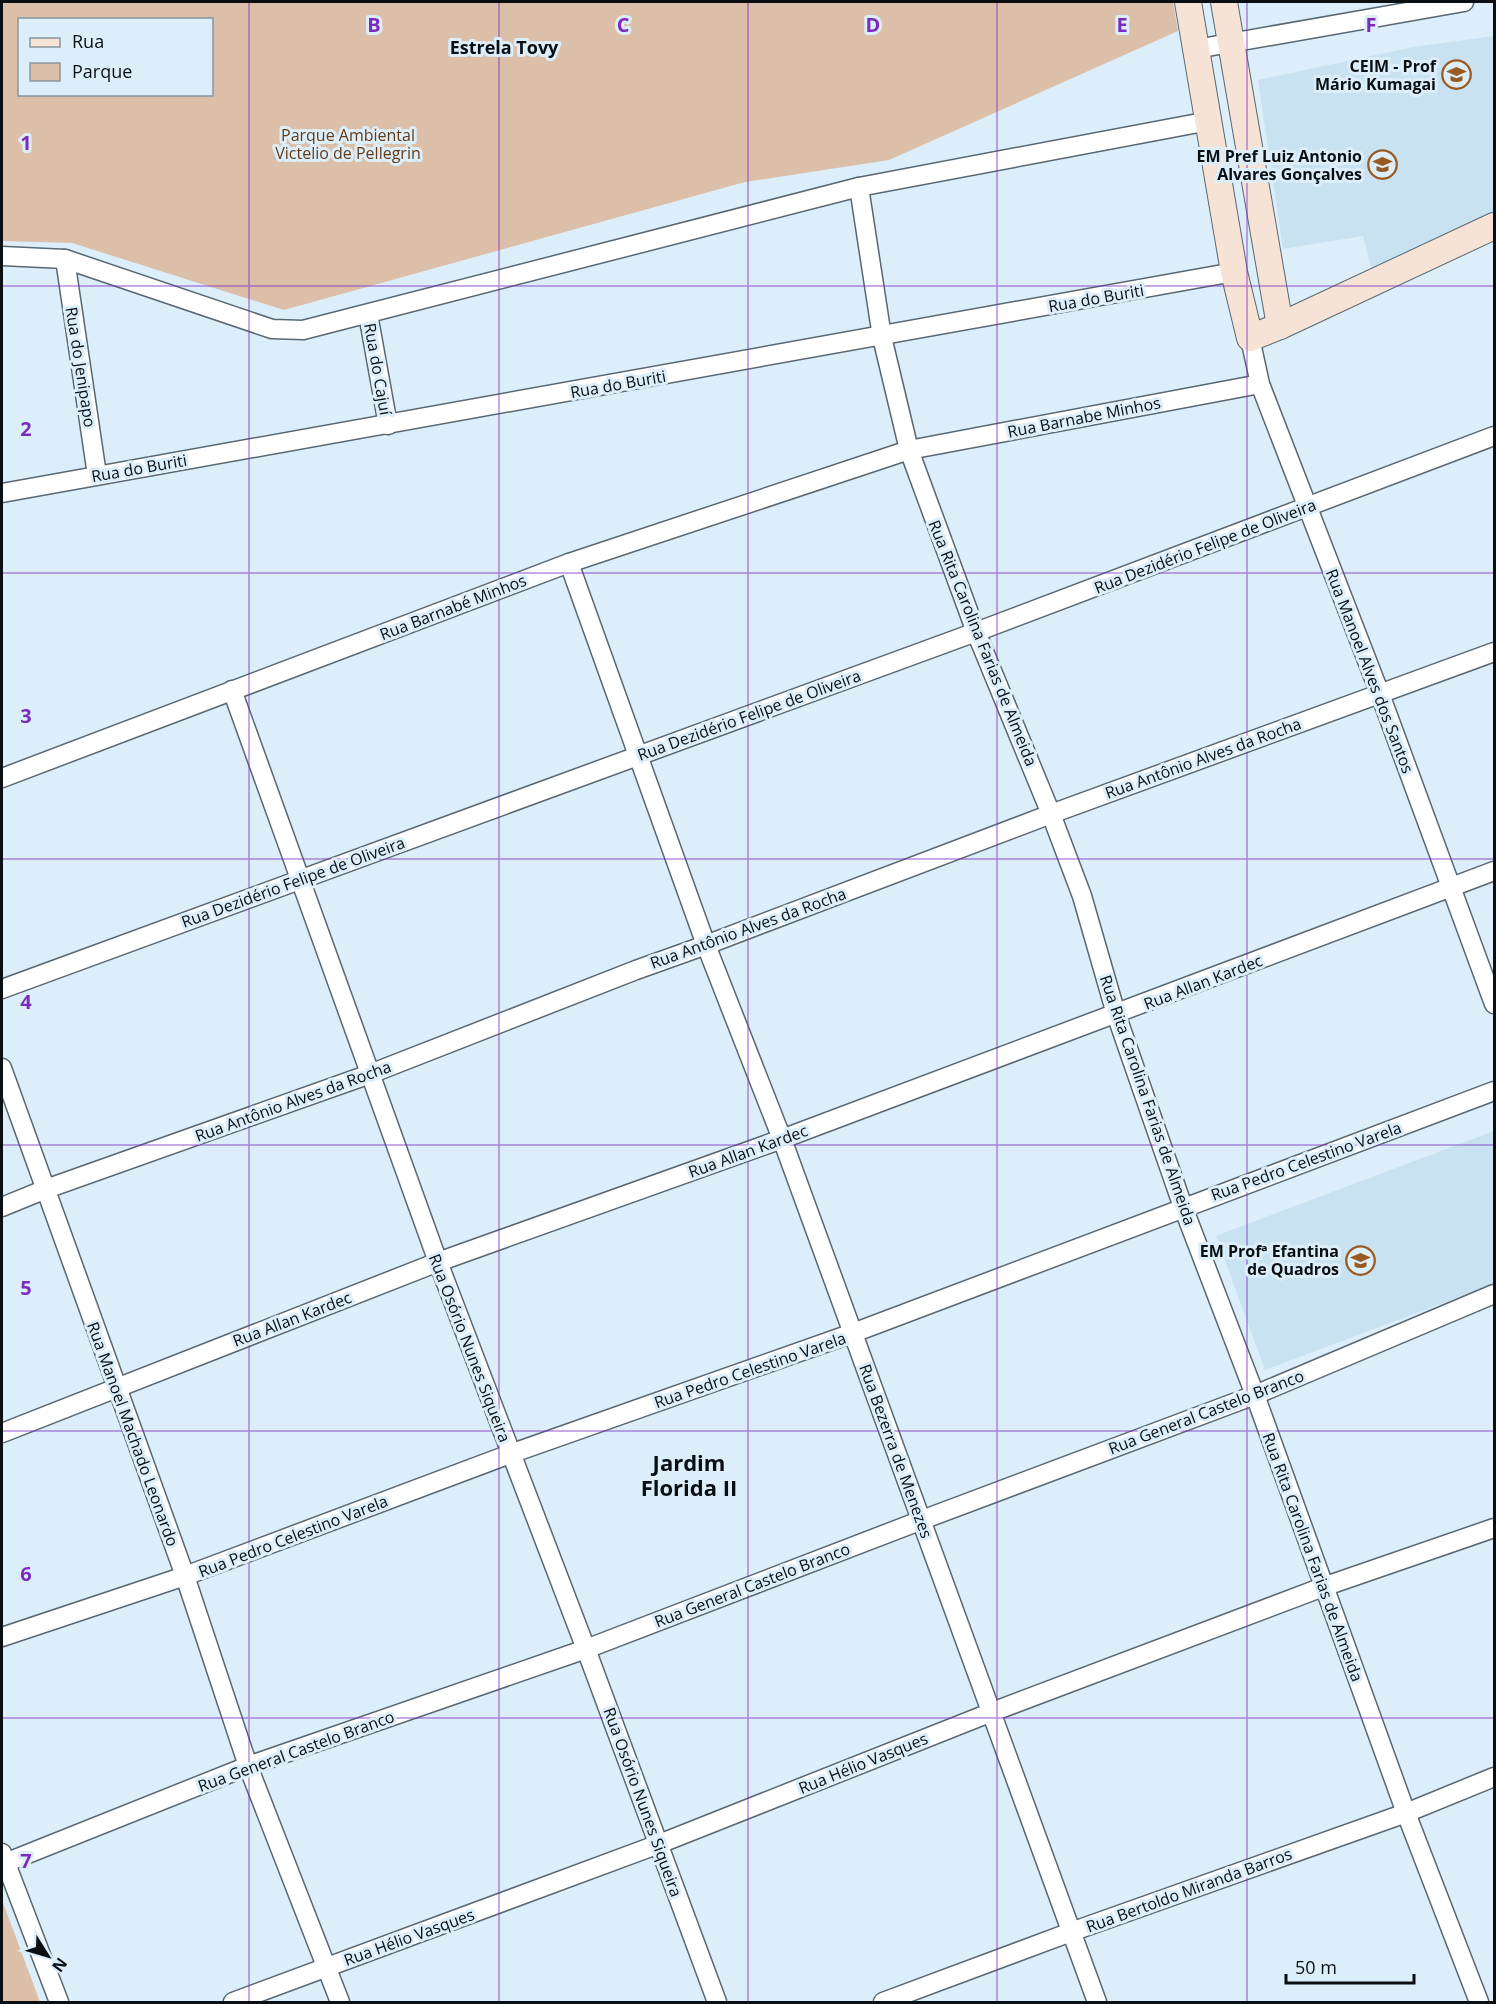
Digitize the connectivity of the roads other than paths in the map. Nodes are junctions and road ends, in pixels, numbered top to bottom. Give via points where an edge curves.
1 (1188, 2) edge
2 (1224, 2) edge
3 (1464, 2) edge
4 (1232, 42) junction
5 (1196, 49) junction
6 (1209, 121) junction
7 (859, 187) junction
8 (1494, 226) edge
9 (2, 256) edge
10 (65, 259) junction
11 (1234, 273) junction
12 (368, 314) junction
13 (1280, 326) junction
14 (882, 337) junction
15 (1250, 338) junction
16 (1260, 384) junction
17 (388, 425) junction
18 (1494, 436) edge
19 (909, 450) junction
20 (97, 475) junction
21 (2, 493) edge
22 (1308, 507) junction
23 (569, 564) junction
24 (976, 632) junction
25 (1494, 652) edge
26 (232, 690) junction
27 (1380, 694) junction
28 (638, 756) junction
29 (2, 778) edge
30 (1051, 813) junction
31 (1494, 871) edge
32 (300, 879) junction
33 (1451, 888) junction
34 (706, 945) junction
35 (2, 989) edge
36 (1494, 1004) edge
37 (1116, 1014) junction
38 (2, 1068) edge
39 (370, 1074) junction
40 (1494, 1091) edge
41 (782, 1139) junction
42 (46, 1189) junction
43 (2, 1207) edge
44 (1183, 1207) junction
45 (438, 1263) junction
46 (1494, 1294) edge
47 (853, 1334) junction
48 (116, 1387) junction
49 (1255, 1395) junction
50 (2, 1433) edge
51 (510, 1454) junction
52 (922, 1520) junction
53 (1494, 1528) edge
54 (185, 1576) junction
55 (1323, 1587) junction
56 (2, 1637) edge
57 (586, 1649) junction
58 (992, 1712) junction
59 (248, 1766) junction
60 (1494, 1778) edge
61 (1406, 1813) junction
62 (659, 1844) junction
63 (3, 1858) edge
64 (1071, 1932) junction
65 (327, 1967) junction
66 (59, 2002) edge
67 (233, 2002) edge
68 (340, 2002) edge
69 (717, 2002) edge
70 (883, 2002) edge
71 (1097, 2002) edge
72 (1479, 2002) edge

1 - 5 street
2 - 4 street
3 - 4 street
4 - 5 street
4 - 13 street
5 - 6 street
6 - 7 street
6 - 11 street
7 - 12 street
7 - 14 street, Rua Rita Carolina Farias de Almeida
8 - 13 street
9 - 10 street
10 - 12 street via 272,328 303,330
10 - 20 street, Rua do Jenipapo
11 - 14 street, Rua do Buriti
11 - 15 street
12 - 17 street, Rua do Cajuí
13 - 15 street
14 - 17 street, Rua do Buriti
14 - 19 street, Rua Rita Carolina Farias de Almeida
15 - 16 street, Rua Manoel Alves dos Santos
16 - 19 street, Rua Barnabe Minhos
16 - 22 street, Rua Manoel Alves dos Santos
17 - 20 street, Rua do Buriti
18 - 22 street, Rua Dezidério Felipe de Oliveira
19 - 23 street, Rua Barnabé Minhos
19 - 24 street, Rua Rita Carolina Farias de Almeida
20 - 21 street, Rua do Buriti
22 - 24 street, Rua Dezidério Felipe de Oliveira
22 - 27 street, Rua Manoel Alves dos Santos
23 - 26 street, Rua Barnabé Minhos
23 - 28 street, Rua Bezerra de Menezes
24 - 28 street, Rua Dezidério Felipe de Oliveira
24 - 30 street, Rua Rita Carolina Farias de Almeida
25 - 27 street, Rua Antônio Alves da Rocha
26 - 29 street, Rua Barnabé Minhos
26 - 32 street, Rua Osório Nunes Siqueira
27 - 30 street, Rua Antônio Alves da Rocha
27 - 33 street, Rua Manoel Alves dos Santos
28 - 32 street, Rua Dezidério Felipe de Oliveira
28 - 34 street, Rua Bezerra de Menezes
30 - 34 street, Rua Antônio Alves da Rocha
30 - 37 street, Rua Rita Carolina Farias de Almeida via 1082,896
31 - 33 street, Rua Allan Kardec
32 - 35 street, Rua Dezidério Felipe de Oliveira
32 - 39 street, Rua Osório Nunes Siqueira
33 - 36 street, Rua Manoel Alves dos Santos
33 - 37 street, Rua Allan Kardec
34 - 39 street, Rua Antônio Alves da Rocha
34 - 41 street, Rua Bezerra de Menezes
37 - 41 street, Rua Allan Kardec
37 - 44 street, Rua Rita Carolina Farias de Almeida
38 - 42 street, Rua Manoel Machado Leonardo
39 - 42 street, Rua Antônio Alves da Rocha
39 - 45 street, Rua Osório Nunes Siqueira
40 - 44 street, Rua Pedro Celestino Varela
41 - 45 street, Rua Allan Kardec
41 - 47 street, Rua Bezerra de Menezes
42 - 43 street, Rua Antônio Alves da Rocha
42 - 48 street, Rua Manoel Machado Leonardo
44 - 47 street, Rua Pedro Celestino Varela
44 - 49 street, Rua Rita Carolina Farias de Almeida
45 - 48 street, Rua Allan Kardec
45 - 51 street, Rua Osório Nunes Siqueira
46 - 49 street, Rua General Castelo Branco
47 - 51 street, Rua Pedro Celestino Varela
47 - 52 street, Rua Bezerra de Menezes
48 - 50 street, Rua Allan Kardec
48 - 54 street, Rua Manoel Machado Leonardo
49 - 52 street, Rua General Castelo Branco
49 - 55 street, Rua Rita Carolina Farias de Almeida
51 - 54 street, Rua Pedro Celestino Varela
51 - 57 street, Rua Osório Nunes Siqueira
52 - 57 street, Rua General Castelo Branco
52 - 58 street, Rua Bezerra de Menezes
53 - 55 street, Rua Hélio Vasques
54 - 56 street, Rua Pedro Celestino Varela
54 - 59 street, Rua Manoel Machado Leonardo
55 - 58 street, Rua Hélio Vasques
55 - 61 street, Rua Rita Carolina Farias de Almeida
57 - 59 street, Rua General Castelo Branco
57 - 62 street, Rua Osório Nunes Siqueira
58 - 62 street, Rua Hélio Vasques
58 - 64 street, Rua Bezerra de Menezes
59 - 63 street, Rua General Castelo Branco
59 - 65 street, Rua Manoel Machado Leonardo
60 - 61 street, Rua Bertoldo Miranda Barros
61 - 64 street, Rua Bertoldo Miranda Barros
61 - 72 street, Rua Rita Carolina Farias de Almeida
62 - 65 street, Rua Hélio Vasques
62 - 69 street, Rua Osório Nunes Siqueira
63 - 66 street
64 - 70 street, Rua Bertoldo Miranda Barros
64 - 71 street, Rua Bezerra de Menezes
65 - 67 street, Rua Hélio Vasques
65 - 68 street, Rua Manoel Machado Leonardo

